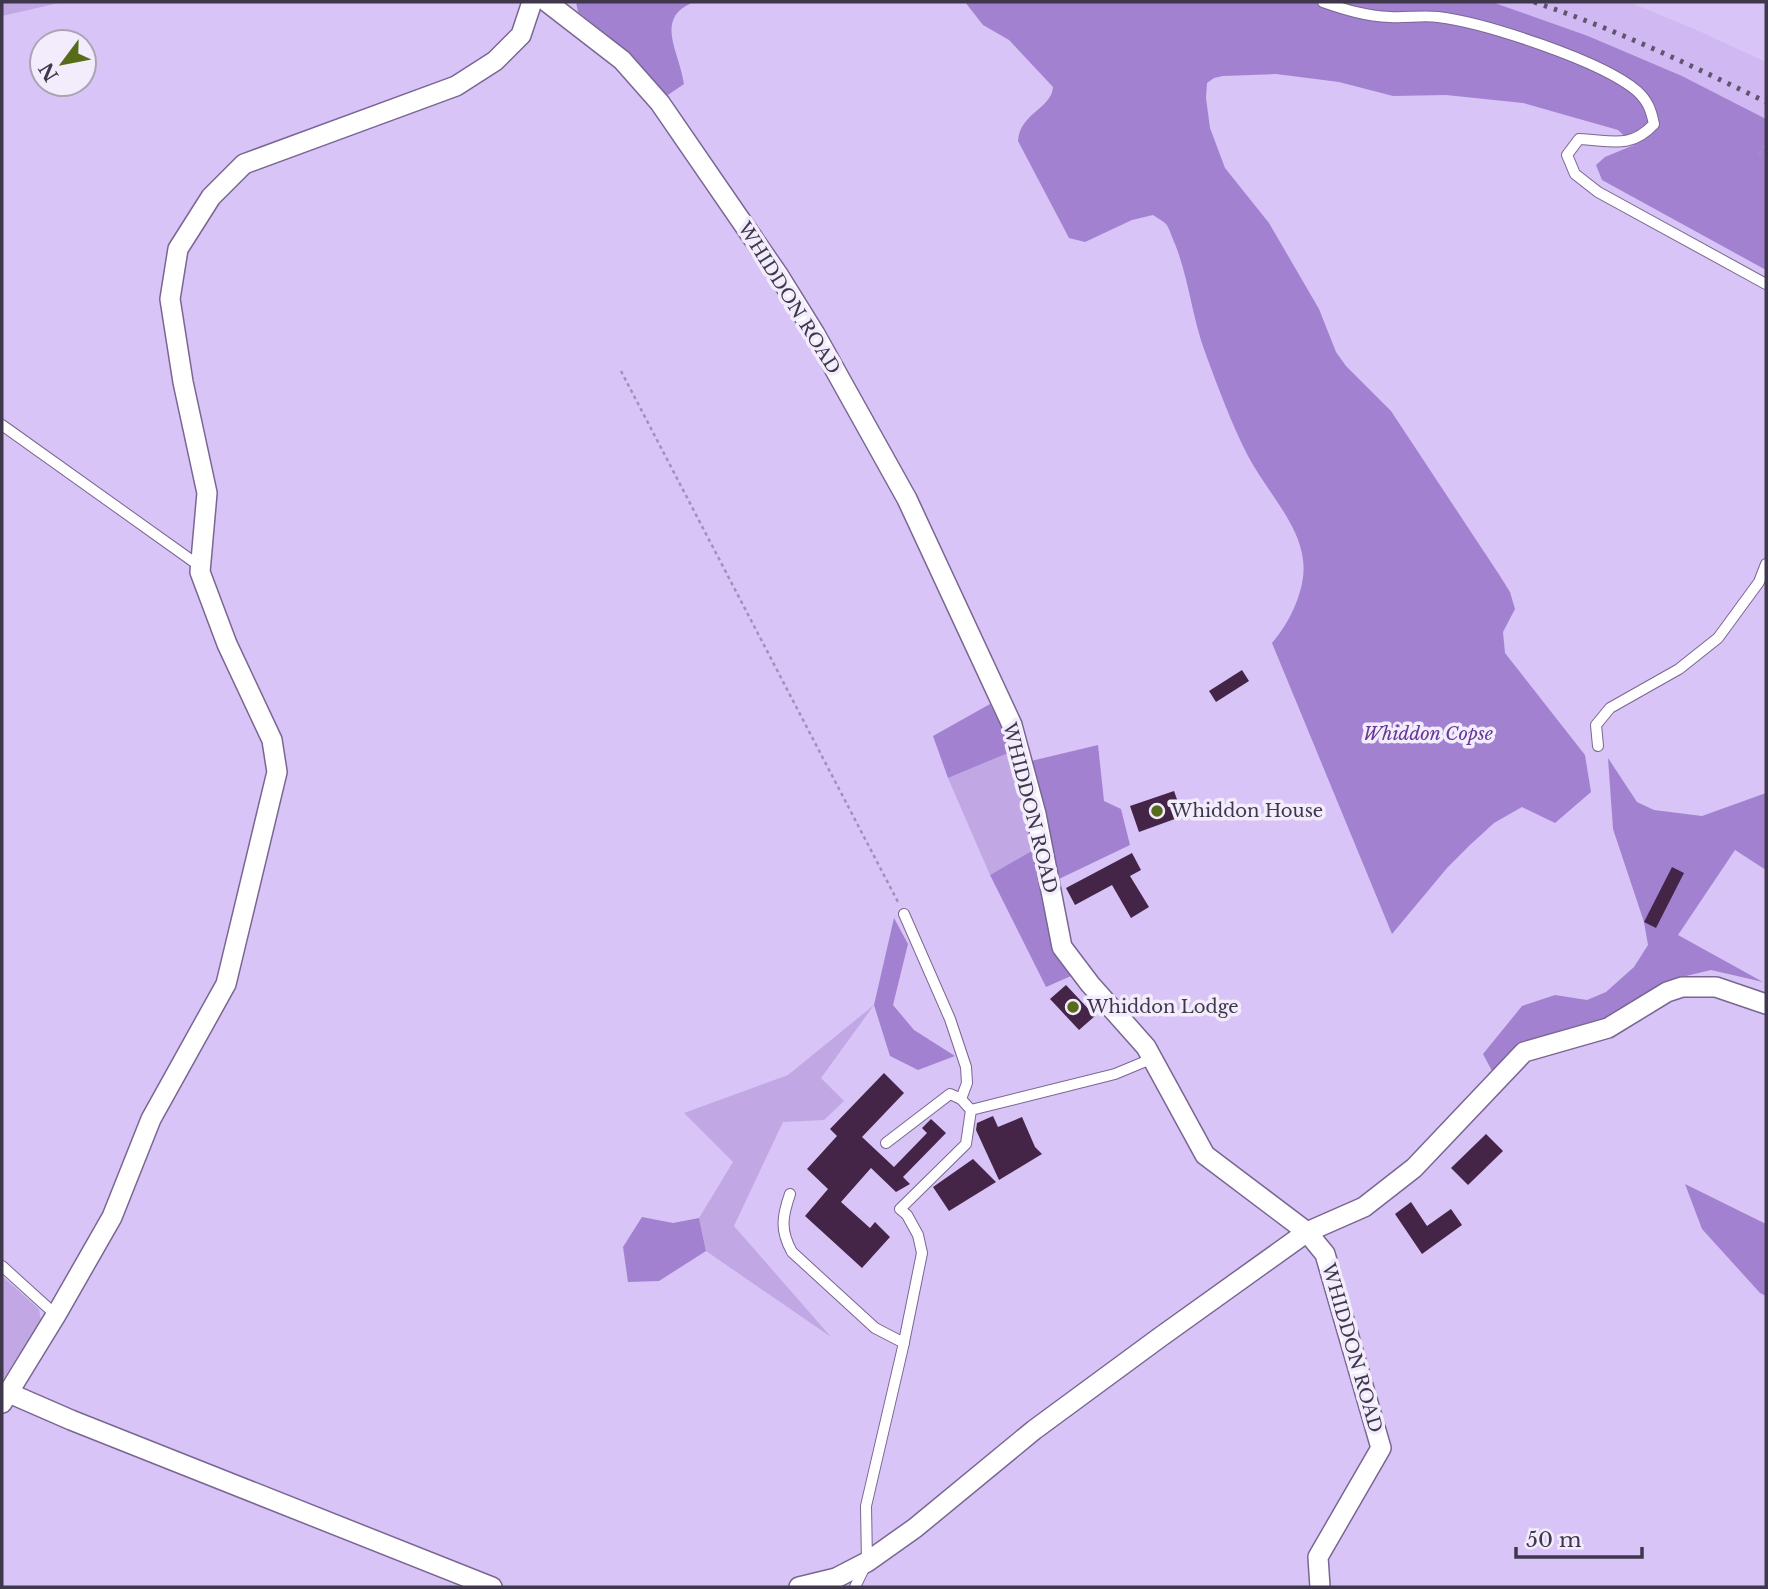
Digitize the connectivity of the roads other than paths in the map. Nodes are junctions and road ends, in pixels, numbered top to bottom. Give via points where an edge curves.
1 (532, 2) edge
2 (547, 2) edge
3 (1323, 2) edge
4 (1766, 284) edge
5 (2, 425) edge
6 (1766, 564) edge
7 (201, 567) junction
8 (1598, 746) dead end
9 (904, 914) road end
10 (1766, 1004) edge
11 (1151, 1059) junction
12 (961, 1099) junction
13 (971, 1111) junction
14 (886, 1143) dead end
15 (790, 1194) dead end
16 (1307, 1232) junction
17 (2, 1266) edge
18 (56, 1315) junction
19 (904, 1343) junction
20 (6, 1398) edge
21 (867, 1562) junction
22 (492, 1587) edge
23 (799, 1587) edge
24 (855, 1587) edge
25 (1320, 1587) edge

1 - 7 street via 521,35 495,61 456,86 244,164 211,198 178,249 170,299 207,493
2 - 11 street, WHIDDON ROAD via 622,60 660,103 815,334 907,499 1012,725 1062,947 1146,1046
3 - 4 lane via 1356,14 1437,17 1473,24 1566,54 1619,78 1650,106 1654,124 1645,134 1622,143 1579,139 1567,155 1575,174 1598,192
5 - 7 lane
6 - 8 lane via 1759,582 1717,638 1679,669 1611,708 1596,725
7 - 18 street via 227,644 272,740 277,772 226,984 151,1119 112,1217
9 - 12 lane via 966,1067
10 - 16 street via 1716,987 1682,987 1608,1028 1524,1052 1414,1168 1364,1207
11 - 13 lane via 1115,1074
11 - 16 street, WHIDDON ROAD via 1205,1155
12 - 13 lane
12 - 14 lane via 950,1094
13 - 19 lane via 966,1144 900,1209 918,1235 922,1253
15 - 19 lane via 784,1237 792,1252 875,1328
16 - 21 street via 1034,1430
16 - 25 street, WHIDDON ROAD via 1325,1254 1381,1448 1318,1557
17 - 18 lane
18 - 20 street
19 - 21 lane via 866,1506
20 - 22 street
21 - 23 street via 836,1578
21 - 24 lane

